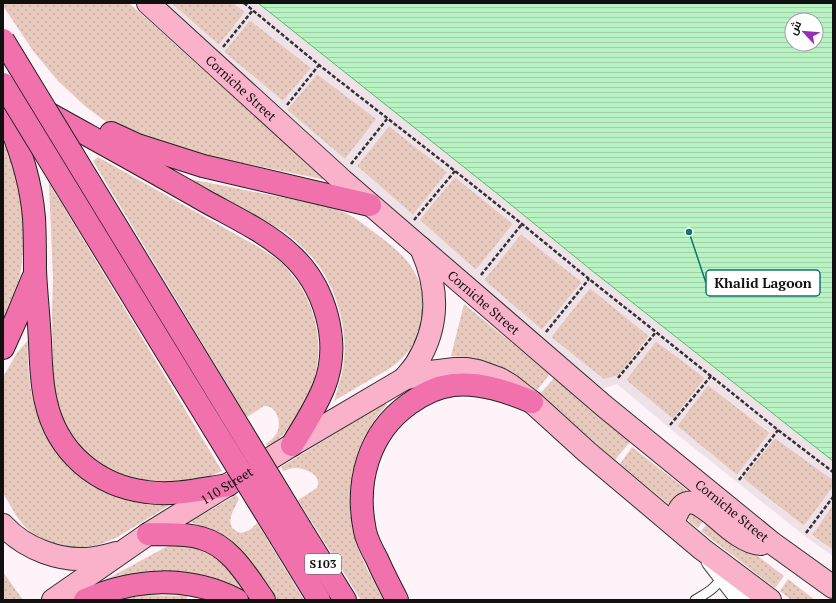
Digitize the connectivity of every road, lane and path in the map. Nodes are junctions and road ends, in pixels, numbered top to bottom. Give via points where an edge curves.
1 (148, 3) edge
2 (244, 3) edge
3 (253, 10) junction
4 (3, 40) edge
5 (219, 51) dead end
6 (319, 65) junction
7 (3, 84) edge
8 (31, 85) junction
9 (3, 109) edge
10 (284, 109) dead end
11 (48, 113) junction
12 (387, 119) junction
13 (348, 167) dead end
14 (455, 171) junction
15 (370, 205) junction
16 (412, 222) dead end
17 (522, 224) junction
18 (420, 246) junction
19 (35, 271) junction
20 (477, 280) dead end
21 (589, 280) junction
22 (656, 332) junction
23 (544, 335) dead end
24 (3, 348) edge
25 (711, 376) junction
26 (618, 378) dead end
27 (404, 379) junction
28 (532, 402) junction
29 (670, 425) dead end
30 (778, 430) junction
31 (292, 445) junction
32 (833, 472) edge
33 (739, 480) dead end
34 (228, 485) junction
35 (833, 497) edge
36 (673, 524) junction
37 (3, 525) edge
38 (806, 533) dead end
39 (148, 534) junction
40 (772, 543) junction
41 (702, 549) junction
42 (125, 550) junction
43 (722, 574) junction
44 (833, 587) edge
45 (208, 594) edge
46 (53, 600) edge
47 (85, 600) edge
48 (237, 600) edge
49 (264, 600) edge
50 (319, 600) edge
51 (346, 600) edge
52 (396, 600) edge
53 (695, 600) edge
54 (741, 600) edge
55 (770, 600) edge

1 - 15 main road, Corniche Street
2 - 3 path
3 - 5 path
3 - 6 path
4 - 8 main road, bridge
6 - 10 path
6 - 12 path
7 - 50 main road, S103, bridge
8 - 11 main road, bridge
8 - 15 main road via 103,129 155,151 203,166
9 - 19 main road via 25,167 34,217
11 - 31 main road via 262,233 290,254 302,267 312,281 325,309 331,346 325,386
11 - 51 main road, S103, bridge
12 - 13 path
12 - 14 path
14 - 16 path
14 - 17 path
15 - 18 main road, Corniche Street
17 - 20 path
17 - 21 path
18 - 27 main road via 432,280 434,315 424,350
18 - 40 main road, Corniche Street via 604,406
19 - 24 main road
19 - 34 main road via 46,402 60,438 76,458 96,475 134,490 175,493
21 - 22 path
21 - 23 path
22 - 25 path
22 - 26 path
25 - 29 path
25 - 30 path
27 - 28 main road via 443,370 478,371 500,379
27 - 31 main road, 110 Street
28 - 36 main road
28 - 52 main road via 499,389 453,385 414,400 384,428 366,464 362,504 365,533
30 - 32 path
30 - 33 path
31 - 34 main road, 110 Street
34 - 39 main road, 110 Street
35 - 38 path
36 - 40 main road via 681,507 693,502 701,505 748,541 756,544
36 - 41 main road
37 - 42 main road via 31,546 62,557 94,558
39 - 42 main road, 110 Street
39 - 49 main road via 190,536 212,542 230,556
40 - 44 main road, Corniche Street
41 - 43 street
41 - 55 main road
42 - 46 main road, 110 Street
43 - 53 lane via 715,586
43 - 54 street
45 - 47 main road via 188,584 171,582 139,584
45 - 48 main road

